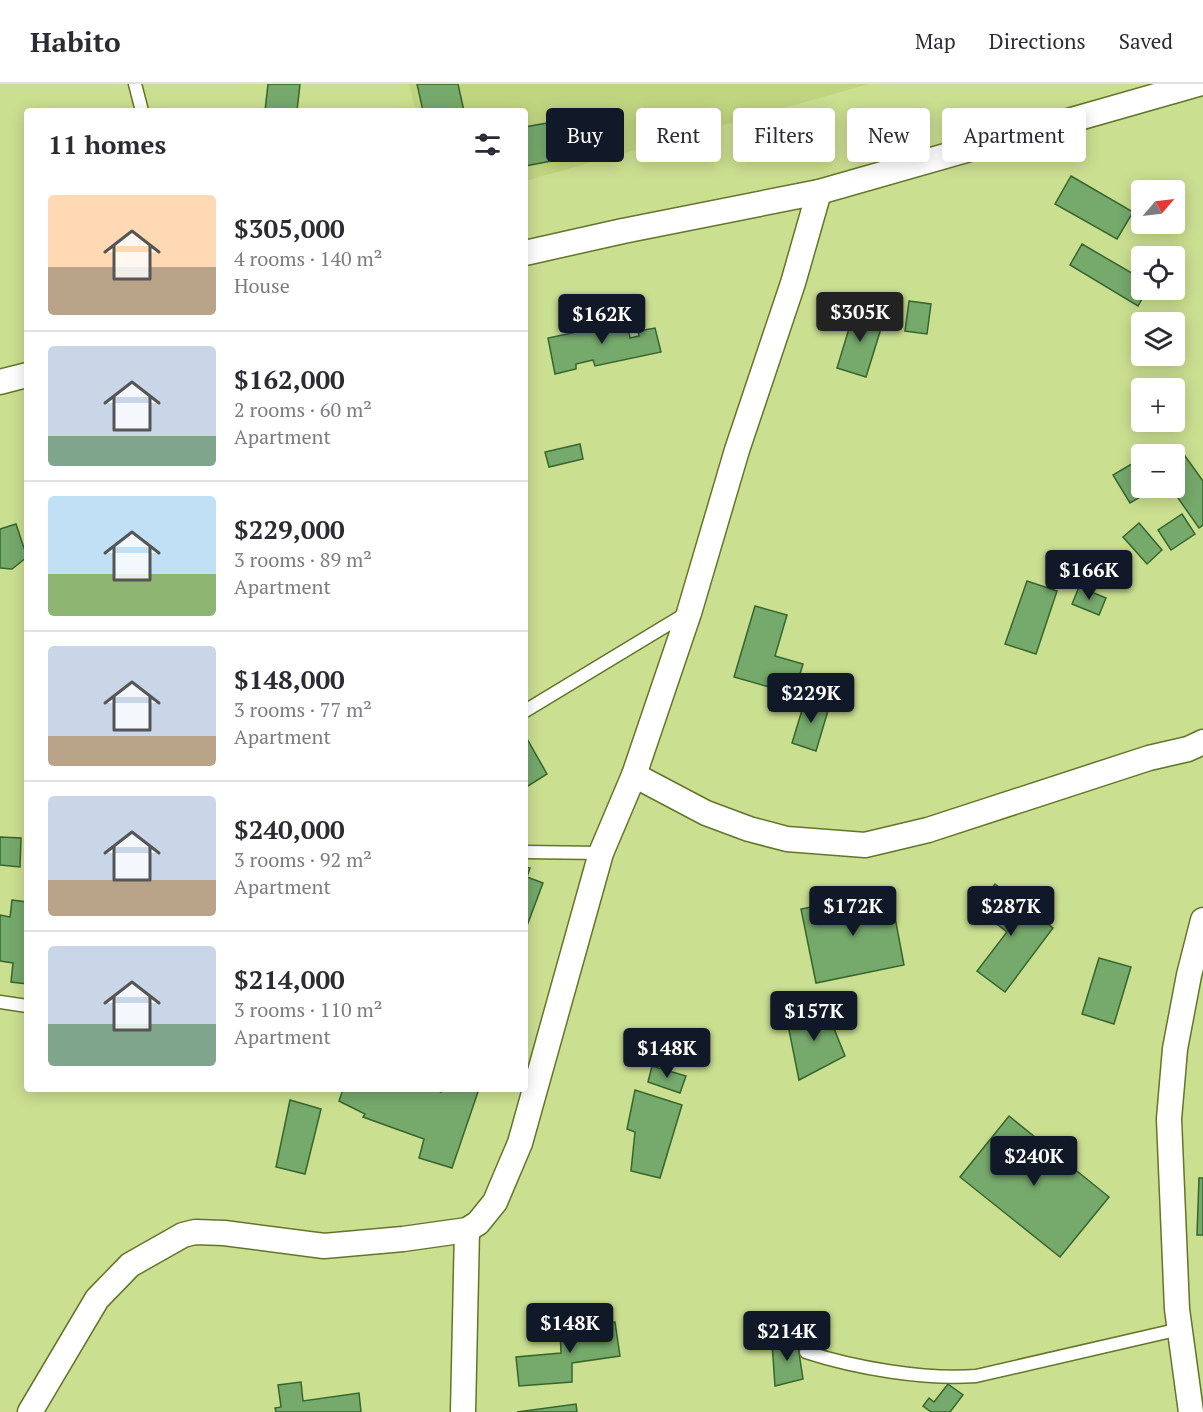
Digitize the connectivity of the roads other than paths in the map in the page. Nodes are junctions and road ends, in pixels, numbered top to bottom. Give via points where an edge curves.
1 (135, 84) edge
2 (1198, 84) edge
3 (141, 108) edge
4 (819, 192) junction
5 (528, 252) edge
6 (24, 376) edge
7 (0, 382) edge
8 (688, 613) junction
9 (528, 709) edge
10 (1203, 742) edge
11 (634, 775) junction
12 (528, 852) edge
13 (601, 853) junction
14 (1203, 920) edge
15 (0, 1002) edge
16 (24, 1006) edge
17 (467, 1230) junction
18 (1180, 1329) junction
19 (806, 1352) dead end
20 (30, 1412) edge
21 (463, 1412) edge
22 (1191, 1412) edge

1 - 3 lane
2 - 4 street
4 - 5 street
4 - 8 street
6 - 7 street
8 - 9 lane
8 - 11 street
10 - 11 street via 928,830 865,845 787,838 749,829 706,813
11 - 13 street
12 - 13 lane
13 - 17 street via 520,1143 495,1202
14 - 18 street via 1175,1049 1169,1119
15 - 16 lane
17 - 20 street via 324,1246 224,1233 183,1235 130,1265 97,1299
17 - 21 street
18 - 19 lane via 956,1378 856,1364
18 - 22 street

